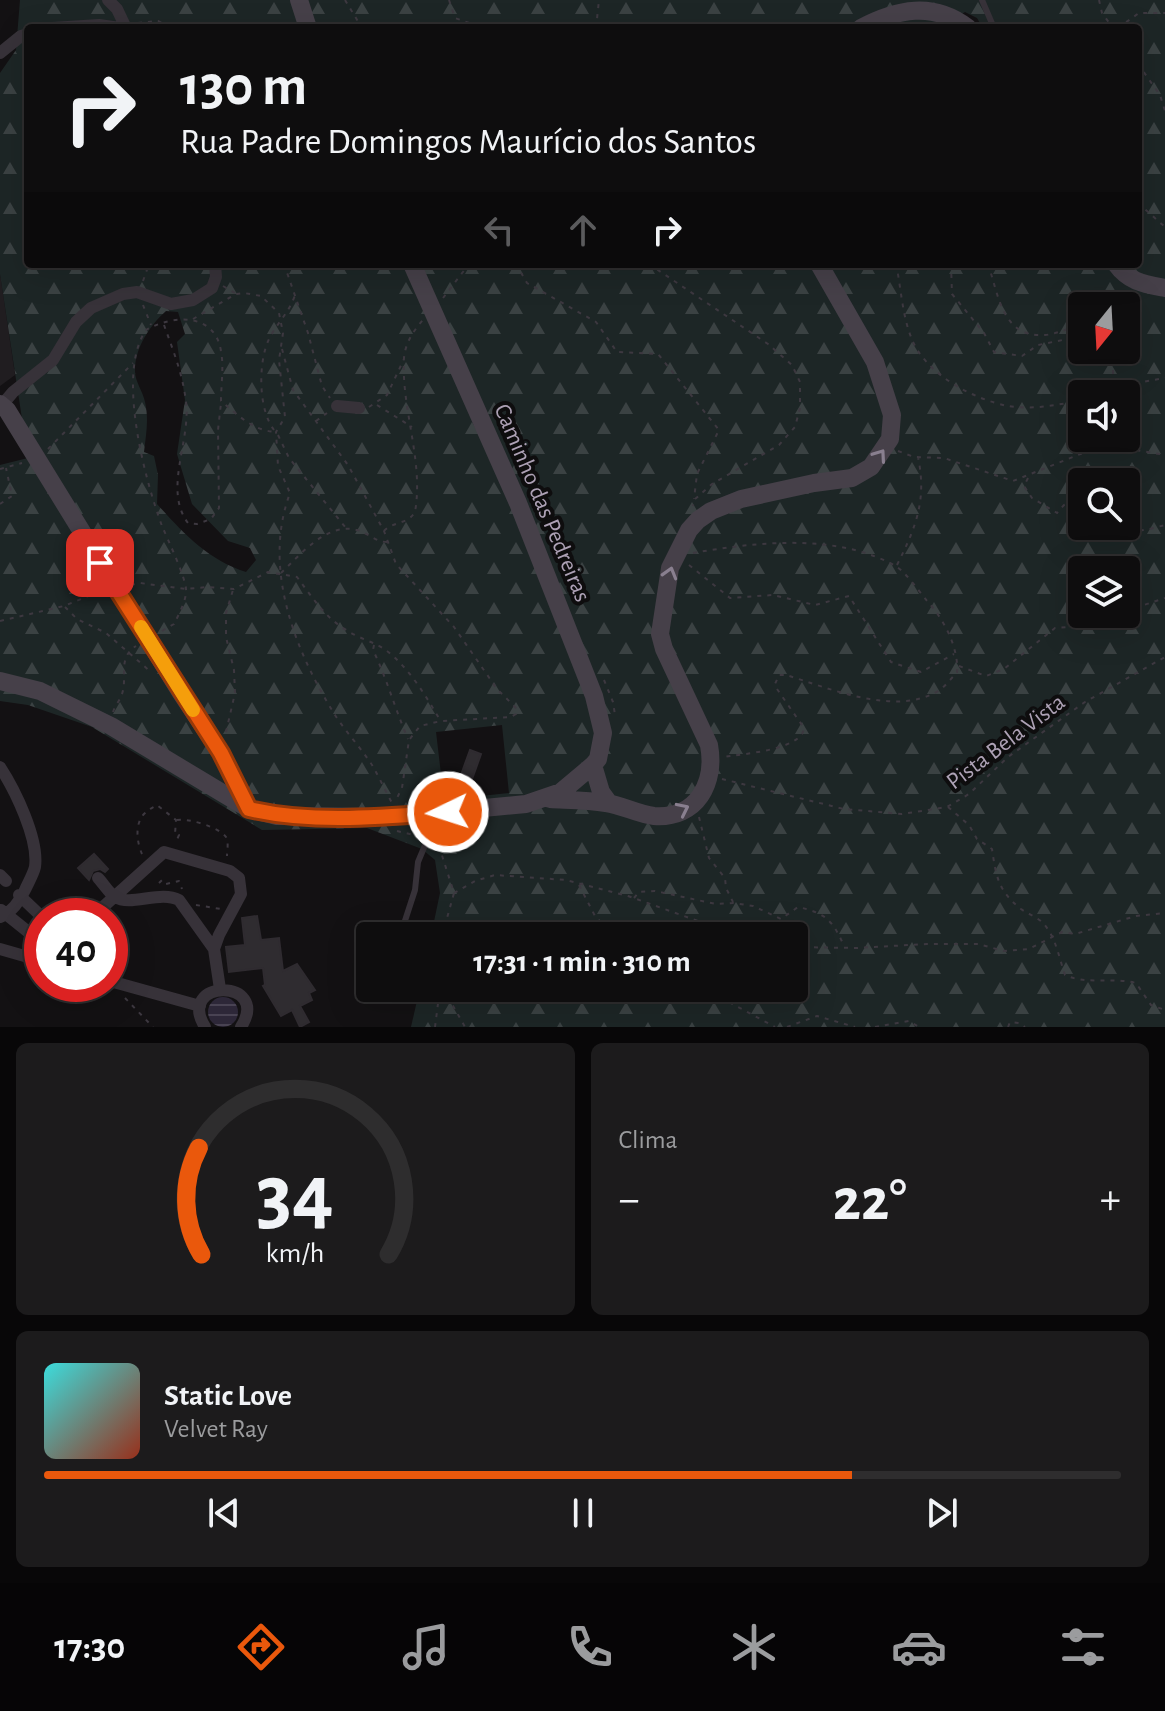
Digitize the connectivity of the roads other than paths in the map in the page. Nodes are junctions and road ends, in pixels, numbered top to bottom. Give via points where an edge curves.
1 (108, 0) edge
2 (299, 0) edge
3 (982, 0) edge
4 (125, 24) edge
5 (307, 24) edge
6 (868, 24) edge
7 (961, 24) edge
8 (992, 24) edge
9 (24, 35) edge
10 (0, 53) edge
11 (215, 268) edge
12 (414, 268) edge
13 (821, 268) edge
14 (1119, 268) edge
15 (1165, 288) edge
16 (1, 405) edge
17 (336, 406) road end
18 (364, 407) road end
19 (0, 681) edge
20 (221, 753) junction
21 (593, 765) junction
22 (0, 767) edge
23 (191, 773) junction
24 (548, 799) junction
25 (609, 803) junction
26 (249, 809) junction
27 (448, 812) junction
28 (418, 815) junction
29 (428, 838) junction
30 (140, 875) junction
31 (98, 878) dead end
32 (12, 887) edge
33 (151, 897) junction
34 (116, 898) junction
35 (2, 914) edge
36 (405, 922) edge
37 (24, 930) edge
38 (0, 949) edge
39 (214, 949) junction
40 (24, 956) edge
41 (128, 986) edge
42 (220, 989) junction
43 (200, 1006) junction
44 (205, 1027) edge
45 (241, 1027) edge

1 - 4 street
2 - 5 street
3 - 8 lane
6 - 7 street via 911,9 935,10
9 - 10 street
11 - 16 street via 215,281 203,296 182,303 158,302 137,292 91,308 53,360
12 - 21 street, Caminho das Pedreiras via 518,503 598,705 603,733
25 -> 13 street via 657,816 679,814 695,804 708,784 709,745 660,634 670,568 693,524 711,511 757,495 852,478 871,467 888,444 893,423 885,388
14 - 15 street via 1140,283
16 - 20 street
17 - 18 street
19 - 23 street via 40,691
20 - 23 street via 209,768
20 - 26 street
21 - 24 street
21 - 25 street
22 - 32 street via 35,851 35,869
23 - 26 street
24 - 25 street
24 - 27 street
26 - 28 street via 277,816
27 - 28 street
27 - 29 lane via 437,838
28 - 29 lane
29 - 36 lane
30 - 33 street
30 - 34 street
30 - 39 street via 164,852 239,878 241,894
31 - 34 street
32 - 35 street
33 - 34 street
33 - 39 street via 172,896
35 - 37 street
38 - 40 street
39 - 42 street
41 - 43 street
42 - 43 street
42 - 45 street via 232,990 244,1002 247,1013
43 - 44 street

